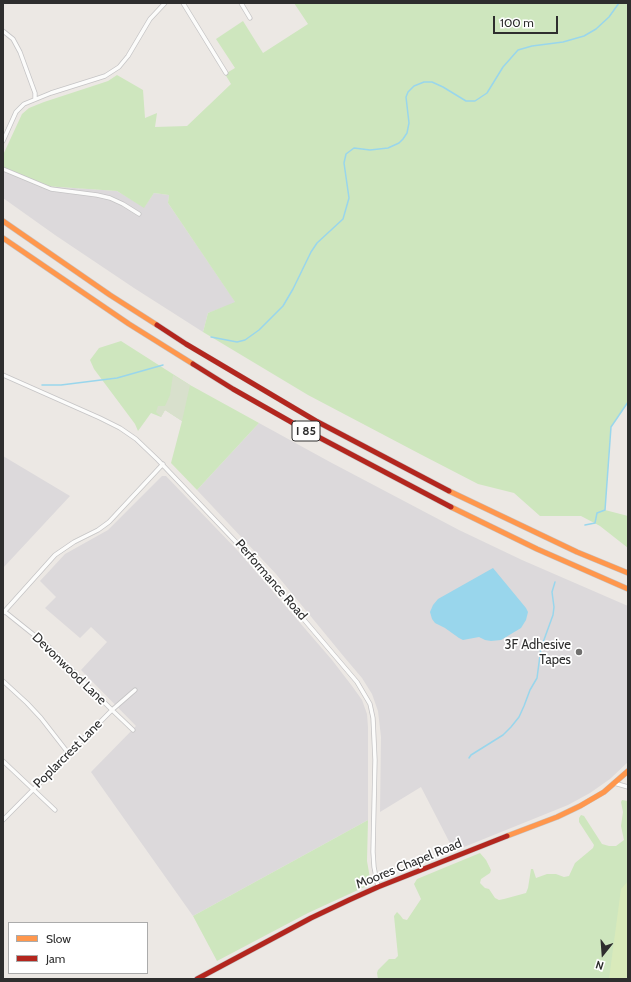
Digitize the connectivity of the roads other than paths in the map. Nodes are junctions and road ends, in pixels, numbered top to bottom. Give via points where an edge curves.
1 (165, 3) edge
2 (183, 3) edge
3 (240, 3) edge
4 (250, 18) dead end
5 (3, 31) edge
6 (226, 73) dead end
7 (35, 99) junction
8 (3, 141) edge
9 (3, 169) edge
10 (139, 214) dead end
11 (3, 221) edge
12 (3, 238) edge
13 (3, 242) edge
14 (28, 256) junction
15 (3, 375) edge
16 (163, 464) junction
17 (628, 573) edge
18 (628, 589) edge
19 (4, 611) edge
20 (3, 681) edge
21 (135, 690) dead end
22 (112, 710) junction
23 (133, 730) dead end
24 (69, 754) junction
25 (3, 761) edge
26 (628, 771) edge
27 (614, 784) junction
28 (628, 787) edge
29 (33, 789) junction
30 (55, 810) dead end
31 (3, 820) edge
32 (378, 887) junction
33 (196, 979) edge

1 - 7 street via 150,19 125,60 114,70 97,79
2 - 6 street
3 - 4 street
5 - 7 street via 13,39 20,52
7 - 8 street via 18,110
9 - 10 street via 51,189 110,198
11 - 17 main road, I 85 via 98,288 179,340 316,420 470,502
12 - 14 main road, I 85
13 - 14 main road
14 - 18 main road, I 85 via 189,362 306,431 446,505
15 - 16 street, Performance Road via 120,428
16 - 19 street via 109,522 55,555
16 - 32 street, Performance Road via 276,585 337,657 367,698 374,726 373,857
19 - 22 street, Devonwood Lane via 49,647
20 - 24 street via 41,718
21 - 22 street, Poplarcrest Lane
22 - 23 street, Devonwood Lane
22 - 24 street, Poplarcrest Lane
24 - 29 street, Poplarcrest Lane
25 - 29 street
26 - 27 main road, Moores Chapel Road
27 - 28 street
27 - 32 main road, Moores Chapel Road via 580,806 557,817
29 - 30 street
29 - 31 street, Poplarcrest Lane
32 - 33 main road, Moores Chapel Road via 311,918

